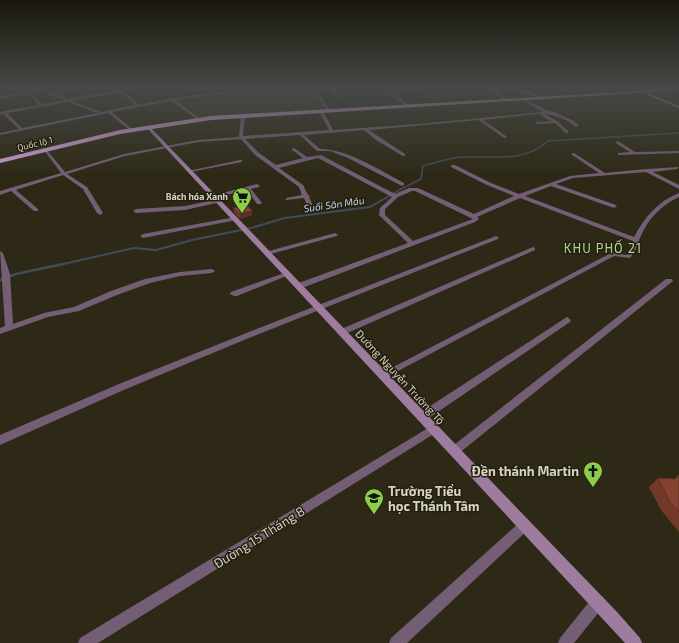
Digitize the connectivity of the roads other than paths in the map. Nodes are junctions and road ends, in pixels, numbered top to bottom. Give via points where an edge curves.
1 (6, 116) edge
2 (81, 116) edge
3 (114, 116) edge
4 (194, 116) edge
5 (232, 116) edge
6 (243, 116) edge
7 (326, 116) edge
8 (510, 116) edge
9 (545, 116) edge
10 (559, 116) edge
11 (198, 119) junction
12 (480, 119) junction
13 (556, 122) junction
14 (537, 123) dead end
15 (148, 126) junction
16 (577, 126) dead end
17 (364, 128) junction
18 (21, 129) junction
19 (131, 130) junction
20 (332, 130) junction
21 (567, 132) dead end
22 (300, 133) junction
23 (0, 134) edge
24 (241, 137) junction
25 (504, 137) dead end
26 (618, 142) dead end
27 (167, 146) junction
28 (294, 149) dead end
29 (46, 150) junction
30 (679, 152) edge
31 (574, 154) dead end
32 (620, 154) dead end
33 (635, 154) junction
34 (403, 155) dead end
35 (306, 159) junction
36 (0, 161) edge
37 (240, 161) dead end
38 (453, 166) dead end
39 (274, 167) junction
40 (677, 168) dead end
41 (645, 170) junction
42 (190, 171) junction
43 (64, 174) junction
44 (604, 174) junction
45 (402, 184) dead end
46 (552, 185) junction
47 (257, 186) dead end
48 (248, 188) junction
49 (679, 188) edge
50 (13, 190) junction
51 (0, 193) edge
52 (393, 195) junction
53 (679, 195) edge
54 (214, 196) junction
55 (307, 196) junction
56 (520, 196) junction
57 (288, 199) dead end
58 (219, 201) junction
59 (259, 203) dead end
60 (614, 206) dead end
61 (312, 208) dead end
62 (36, 210) dead end
63 (136, 211) dead end
64 (100, 213) dead end
65 (474, 216) junction
66 (235, 219) junction
67 (335, 234) dead end
68 (143, 236) dead end
69 (496, 238) dead end
70 (636, 240) junction
71 (412, 244) junction
72 (533, 249) dead end
73 (0, 253) edge
74 (267, 253) junction
75 (212, 271) dead end
76 (287, 274) junction
77 (669, 281) dead end
78 (299, 286) junction
79 (234, 294) dead end
80 (318, 307) junction
81 (567, 320) dead end
82 (9, 328) junction
83 (0, 331) edge
84 (342, 332) junction
85 (383, 376) junction
86 (422, 417) junction
87 (433, 429) junction
88 (0, 440) edge
89 (454, 451) junction
90 (525, 525) junction
91 (598, 602) junction
92 (85, 643) edge
93 (396, 643) edge
94 (565, 643) edge
95 (635, 643) edge

1 - 18 street
2 - 18 street
3 - 19 street
4 - 11 street
5 - 11 highway, Quốc lộ 1
6 - 24 street
7 - 20 street
8 - 12 street
9 - 13 street
10 - 16 street
11 - 15 highway, Quốc lộ 1
12 - 17 street
12 - 25 street
13 - 14 street
13 - 21 street
15 - 19 highway, Quốc lộ 1
15 - 27 main road, Đường Nguyễn Trường Tộ
17 - 20 street
17 - 34 street
18 - 23 street
19 - 29 highway, Quốc lộ 1
20 - 22 street
22 - 24 street
22 - 45 street via 319,150 331,150 350,157
24 - 27 street
24 - 39 street
26 - 33 street
27 - 42 main road, Đường Nguyễn Trường Tộ
27 - 43 street
28 - 35 street
29 - 36 highway, Quốc lộ 1
29 - 43 street
30 - 33 street
31 - 44 street
32 - 33 street
35 - 39 street
35 - 52 street via 319,156
37 - 42 street
38 - 56 street
39 - 55 street via 301,186
40 - 41 street
41 - 44 street
41 - 49 street
42 - 54 main road, Đường Nguyễn Trường Tộ
43 - 50 street
43 - 64 street via 85,188
44 - 46 street via 572,177
46 - 56 street
46 - 60 street
47 - 48 street
48 - 54 street
48 - 59 street
50 - 51 street
50 - 62 street
52 - 65 street via 416,189
52 - 71 street via 382,208 382,215
53 - 70 street via 666,200 650,216
54 - 58 main road, Đường Nguyễn Trường Tộ
55 - 57 street
55 - 61 street
56 - 65 street
56 - 70 street
58 - 63 street via 185,208
58 - 66 main road, Đường Nguyễn Trường Tộ
65 - 71 street via 476,219 473,221
66 - 68 street
66 - 74 main road, Đường Nguyễn Trường Tộ
67 - 74 street
69 - 80 street
70 - 85 street via 628,257 614,254
71 - 78 street
72 - 84 street
73 - 82 street via 6,277
74 - 76 main road, Đường Nguyễn Trường Tộ
75 - 82 street via 148,281 76,309 47,315
76 - 78 main road, Đường Nguyễn Trường Tộ
76 - 79 street
77 - 89 street
78 - 80 main road, Đường Nguyễn Trường Tộ
80 - 84 main road, Đường Nguyễn Trường Tộ
80 - 88 street via 94,398
81 - 86 street
82 - 83 street
84 - 85 main road, Đường Nguyễn Trường Tộ
85 - 86 main road, Đường Nguyễn Trường Tộ
86 - 87 main road, Đường Nguyễn Trường Tộ
87 - 89 main road, Đường Nguyễn Trường Tộ
87 - 92 street, Đường 15 Tháng 8
89 - 90 main road, Đường Nguyễn Trường Tộ
90 - 91 main road, Đường Nguyễn Trường Tộ
90 - 93 street
91 - 94 street
91 - 95 main road, Đường Nguyễn Trường Tộ

